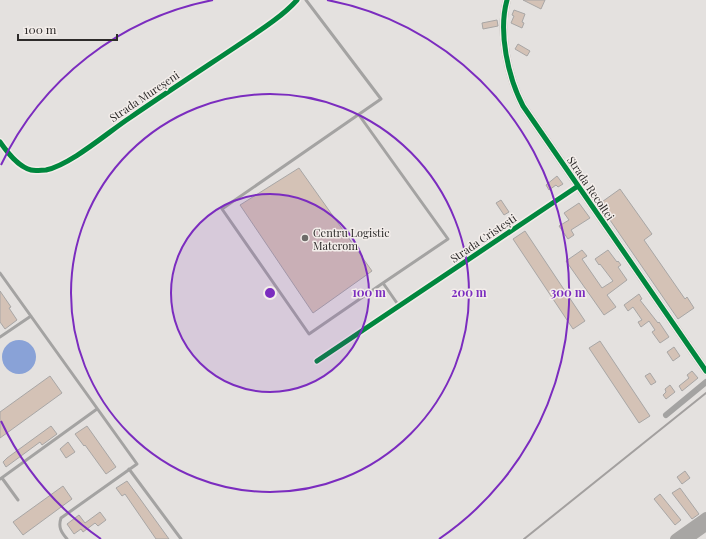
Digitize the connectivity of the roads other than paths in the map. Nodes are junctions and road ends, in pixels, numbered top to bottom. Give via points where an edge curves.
1 (297, 0) edge
2 (306, 0) edge
3 (507, 0) edge
4 (359, 115) junction
5 (0, 142) edge
6 (578, 186) junction
7 (0, 273) edge
8 (383, 283) junction
9 (399, 306) junction
10 (31, 316) junction
11 (0, 337) edge
12 (317, 361) dead end
13 (706, 371) edge
14 (706, 382) edge
15 (97, 409) junction
16 (666, 416) dead end
17 (129, 469) junction
18 (1, 478) edge
19 (18, 500) dead end
20 (706, 517) edge
21 (706, 526) edge
22 (67, 539) edge
23 (181, 539) edge
24 (675, 539) edge
25 (688, 539) edge

1 - 5 street, Strada Mureșeni via 262,29 59,165 46,170 31,171 19,164
2 - 4 lane via 382,99
3 - 6 street, Strada Recoltei via 504,10 504,34 516,92
4 - 8 lane via 448,238
4 - 8 lane via 222,209 309,334
6 - 9 street, Strada Cristești
6 - 13 street, Strada Recoltei
7 - 10 lane
8 - 9 lane
9 - 12 street, Strada Cristești
10 - 11 lane
10 - 15 lane
14 - 16 street
15 - 17 lane via 137,464
15 - 18 lane
17 - 22 lane via 61,518 60,529
17 - 23 lane
18 - 19 lane
20 - 24 main road
21 - 25 main road

